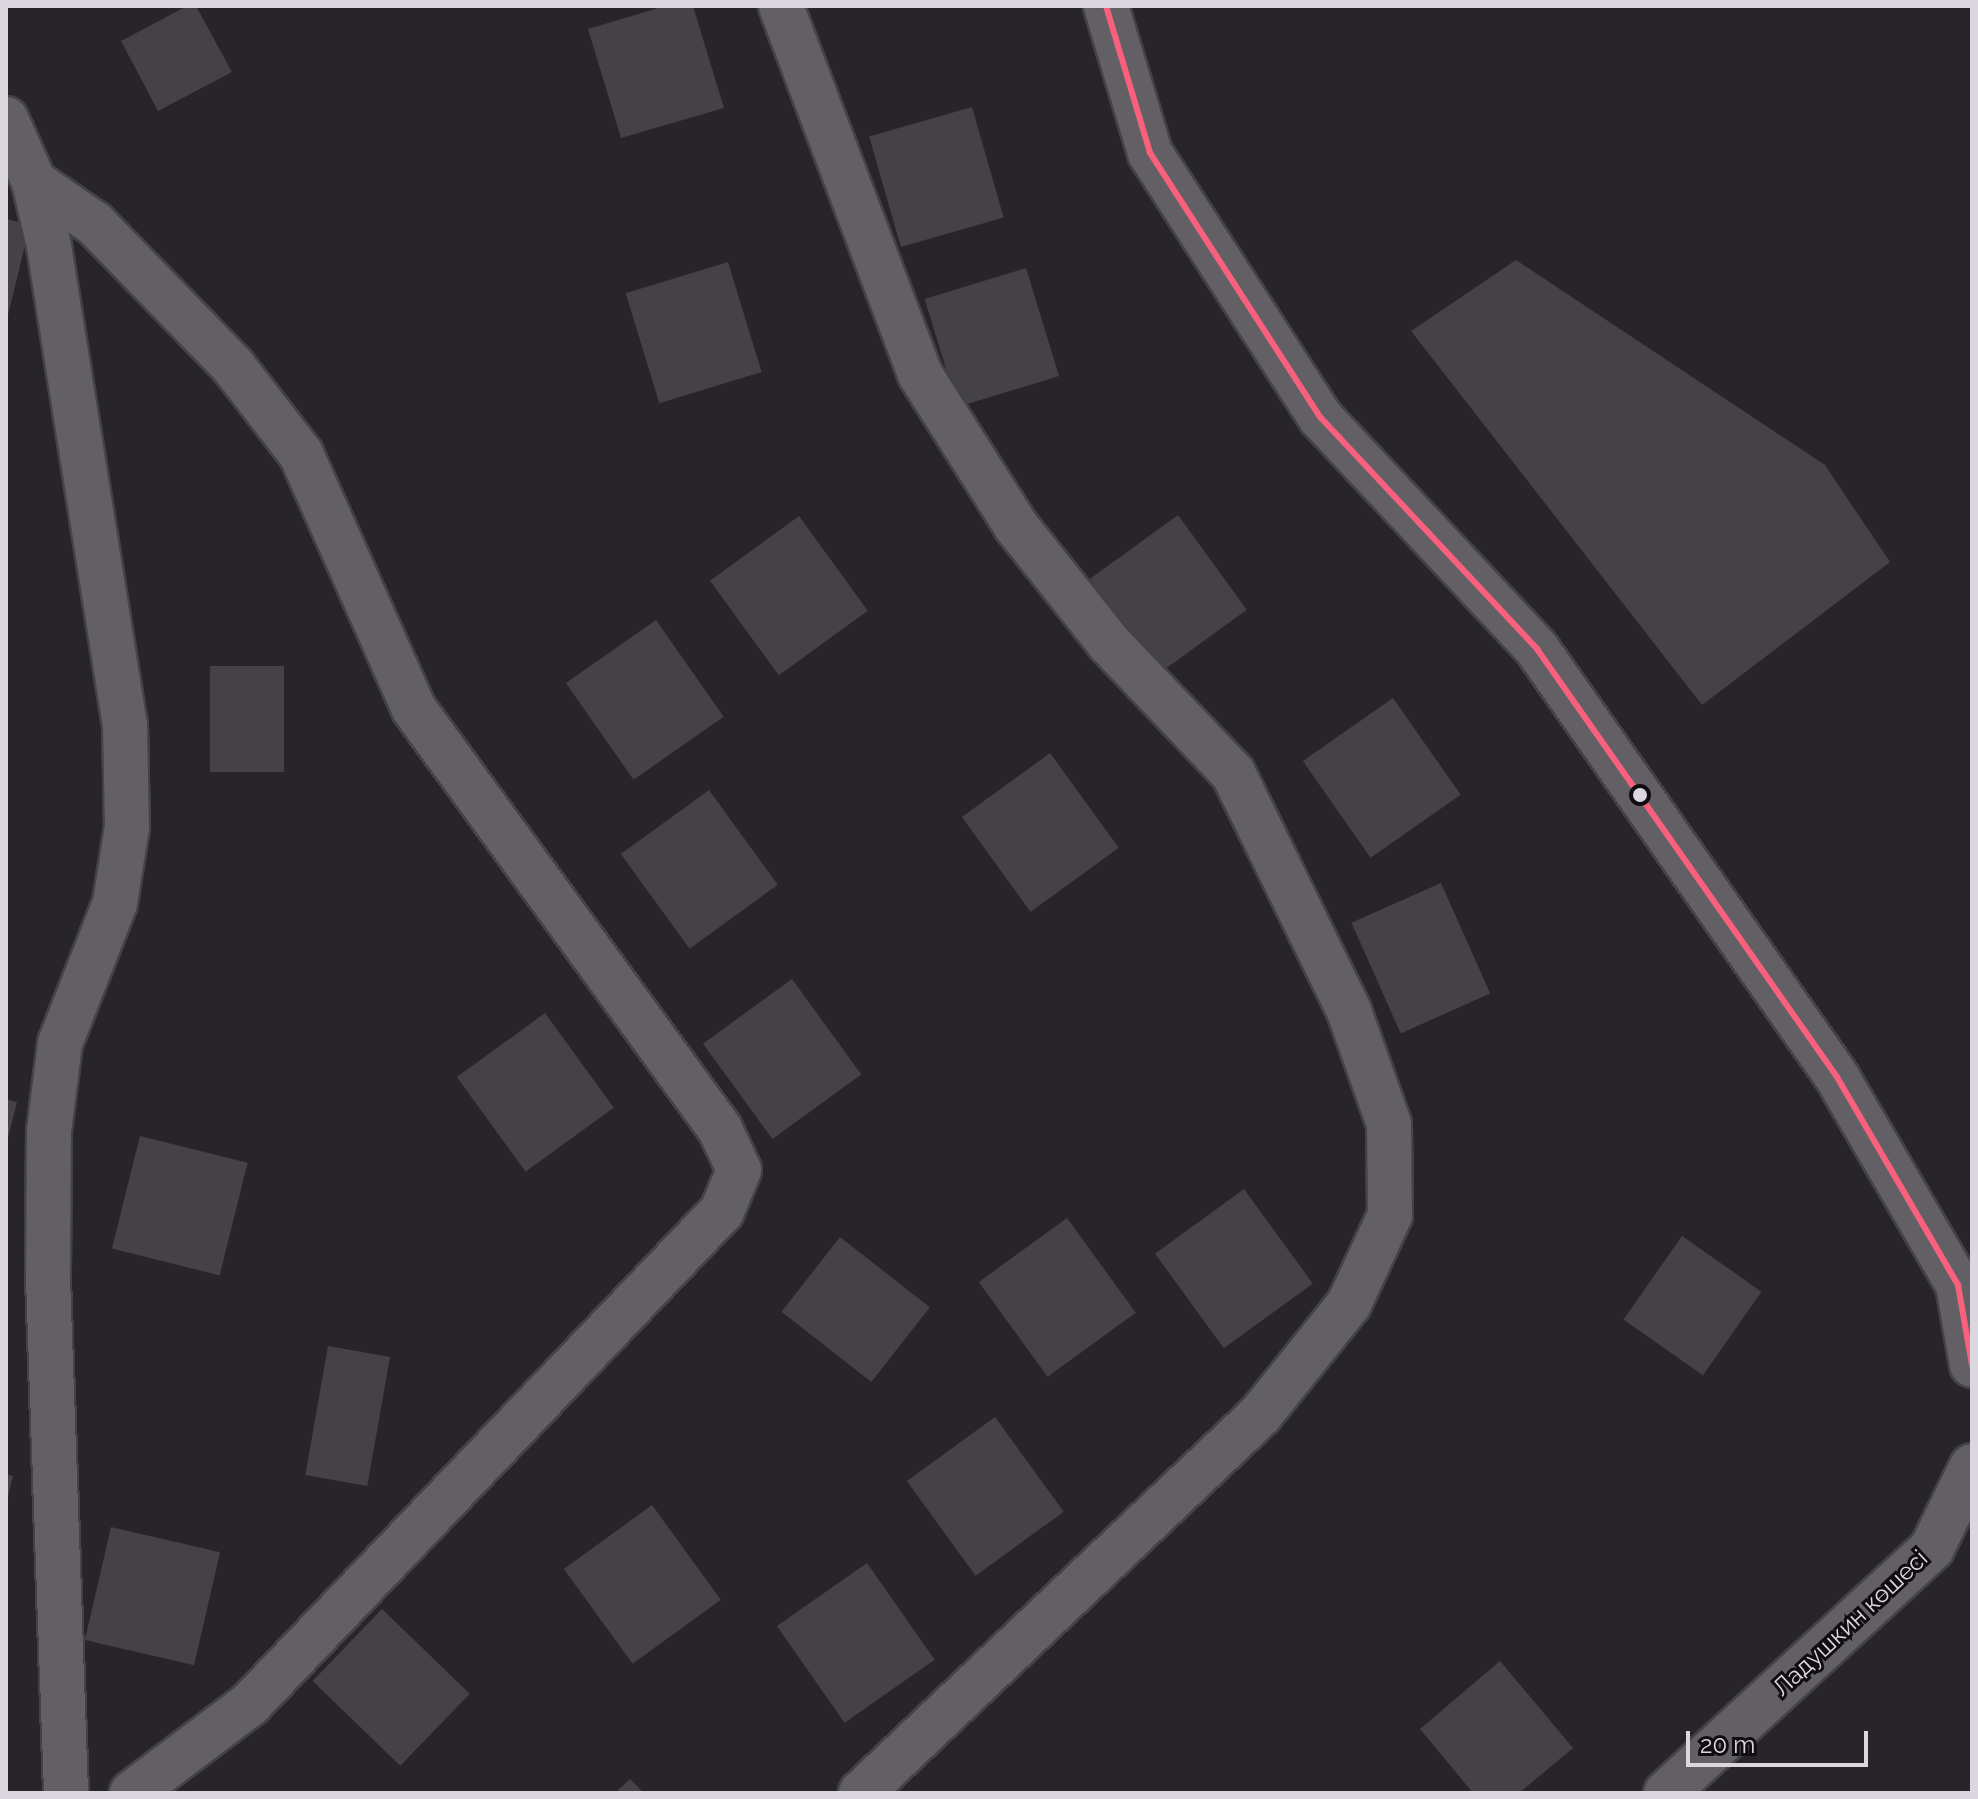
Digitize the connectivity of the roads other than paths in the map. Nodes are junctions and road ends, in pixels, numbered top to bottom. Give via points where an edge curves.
1 (781, 6) edge
2 (1106, 6) edge
3 (6, 119) edge
4 (34, 182) junction
5 (1972, 1365) edge
6 (1972, 1466) edge
7 (66, 1793) edge
8 (132, 1793) edge
9 (861, 1793) edge
10 (1666, 1793) edge

1 - 9 street via 920,374 1025,537 1109,643 1233,773 1349,1011 1389,1124 1390,1215 1349,1304 1260,1415
2 - 5 street via 1150,153 1321,418 1537,649 1837,1077 1958,1285
3 - 4 street
4 - 7 street via 49,246 125,724 127,827 115,903 60,1043 49,1131 48,1279
4 - 8 street via 95,224 233,366 301,454 414,709 720,1129 739,1170 722,1211 250,1704
6 - 10 street, Ладушкин көшесі via 1932,1548

